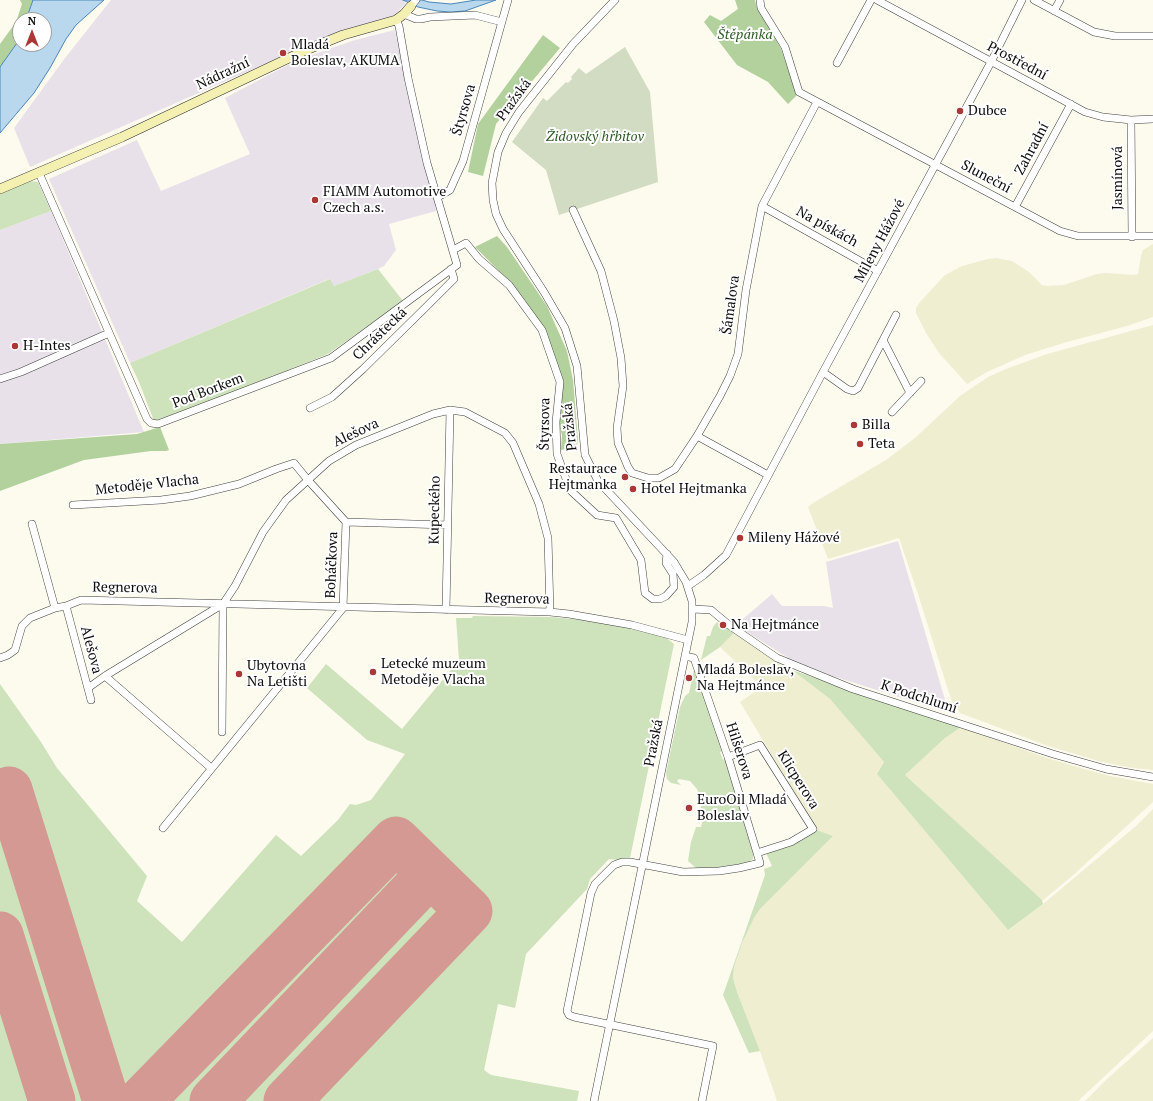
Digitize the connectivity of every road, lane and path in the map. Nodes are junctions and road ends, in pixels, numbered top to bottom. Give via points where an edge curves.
1 (508, 0) edge
2 (615, 0) edge
3 (760, 0) edge
4 (871, 0) edge
5 (877, 0) edge
6 (1022, 0) edge
7 (1034, 0) edge
8 (1060, 0) edge
9 (414, 3) edge
10 (1054, 11) junction
11 (404, 14) junction
12 (396, 20) junction
13 (502, 22) junction
14 (1153, 36) edge
15 (991, 62) junction
16 (837, 63) dead end
17 (816, 102) junction
18 (1071, 104) junction
19 (1153, 119) edge
20 (1131, 120) junction
21 (935, 164) junction
22 (39, 173) junction
23 (0, 189) edge
24 (438, 198) junction
25 (762, 206) junction
26 (1015, 207) junction
27 (573, 210) dead end
28 (1153, 236) edge
29 (1132, 237) junction
30 (453, 250) junction
31 (454, 267) junction
32 (878, 271) junction
33 (896, 315) dead end
34 (109, 333) junction
35 (883, 340) junction
36 (823, 372) junction
37 (0, 379) edge
38 (922, 381) dead end
39 (910, 393) junction
40 (310, 408) dead end
41 (450, 410) junction
42 (892, 412) dead end
43 (697, 436) junction
44 (768, 475) junction
45 (307, 480) junction
46 (73, 505) dead end
47 (346, 522) junction
48 (32, 524) dead end
49 (448, 525) junction
50 (667, 554) junction
51 (688, 586) junction
52 (223, 604) junction
53 (66, 606) junction
54 (55, 608) junction
55 (343, 608) junction
56 (693, 608) junction
57 (446, 610) junction
58 (550, 612) junction
59 (688, 640) junction
60 (684, 656) junction
61 (0, 658) edge
62 (105, 676) junction
63 (88, 688) junction
64 (91, 700) dead end
65 (222, 732) dead end
66 (728, 757) junction
67 (211, 768) junction
68 (1153, 777) edge
69 (163, 828) dead end
70 (757, 853) junction
71 (642, 868) junction
72 (609, 1026) junction
73 (594, 1101) edge
74 (702, 1101) edge

1 - 13 street, Štyrsova
2 - 50 street, Pražská via 573,44 519,112 506,133 494,166 493,200 503,229 565,328 577,366 585,454 598,481
3 - 17 street, Sluneční via 761,8 785,47 799,92
4 - 16 street
5 - 15 street, Prostřední
6 - 15 street, Mileny Hážové
7 - 10 street
8 - 10 street
9 - 11 street, Nádražní
10 - 14 street via 1094,32 1115,36
11 - 12 street, Nádražní
11 - 13 street via 416,19 475,15
12 - 22 street, Nádražní via 306,50
12 - 24 street via 427,163
13 - 24 street, Štyrsova via 463,161 450,190
15 - 18 street, Prostřední
15 - 21 street, Mileny Hážové
17 - 21 street, Sluneční
17 - 25 street, Šámalova
18 - 20 street, Prostřední via 1085,112 1103,117
18 - 26 street, Zahradní
19 - 20 street, Prostřední
20 - 29 street, Jasmínová
21 - 26 street, Sluneční
21 - 32 street, Mileny Hážové
22 - 23 street, Nádražní
22 - 34 street
24 - 30 street
25 - 32 street, Na pískách
25 - 43 street, Šámalova via 746,290 738,354 730,376
26 - 29 street, Sluneční via 1060,231 1078,236
27 - 43 street, Šámalova via 601,271 614,321 623,386 617,428 618,443 628,467 632,473 648,478 659,478 675,469
28 - 29 street, Sluneční
30 - 31 street
30 - 50 street, Štyrsova via 466,243 479,259 509,285 542,330 560,382 556,422 557,454 570,490 597,515 616,518 641,560 646,593 653,599 666,596 674,587 674,577 666,563
31 - 34 street, Pod Borkem via 331,358 158,424 147,419
31 - 40 street, Chrástecká via 454,279 363,369 332,397
32 - 36 street, Mileny Hážové
33 - 35 street
34 - 37 street
35 - 36 street via 858,388 847,389
35 - 39 street
36 - 44 street, Mileny Hážové
38 - 39 street
39 - 42 street
41 - 45 street, Alešova via 433,414 356,445 329,461
41 - 49 street, Kupeckého
41 - 58 street, Alešova via 465,412 505,433 513,442 539,504 548,538
43 - 44 street
44 - 51 street, Mileny Hážové via 726,555
45 - 46 street, Metoděje Vlacha via 294,463 239,484 190,496
45 - 47 street, Boháčkova
45 - 52 street, Alešova via 286,500 263,532
47 - 49 street, Boháčkova
47 - 55 street, Boháčkova
48 - 54 street
49 - 57 street, Kupeckého
50 - 51 street, Pražská
51 - 56 street, Pražská
52 - 53 street, Regnerova via 81,600
52 - 55 street, Regnerova
52 - 62 street
52 - 65 street
53 - 54 street, Regnerova
53 - 63 street, Alešova
54 - 61 street, Regnerova via 30,618 22,626 15,650
55 - 57 street, Regnerova
55 - 67 street
56 - 59 street, Pražská
56 - 68 street, K Podchlumí via 711,610 777,658 853,689 1106,770
57 - 58 street, Regnerova
58 - 59 street, Regnerova via 632,625
59 - 60 street, Pražská
60 - 66 street, Hilšerova via 694,658
60 - 71 street, Pražská
62 - 63 street
62 - 67 street
63 - 64 street, Alešova
66 - 70 street, Hilšerova
66 - 70 street, Klicperova via 760,745 813,829 791,842
67 - 69 street
70 - 71 street via 760,863 719,871 683,872
71 - 72 street, Pražská
71 - 72 street via 630,862 617,863 595,884 569,996 569,1015
72 - 73 street, Pražská
72 - 74 street via 713,1046

